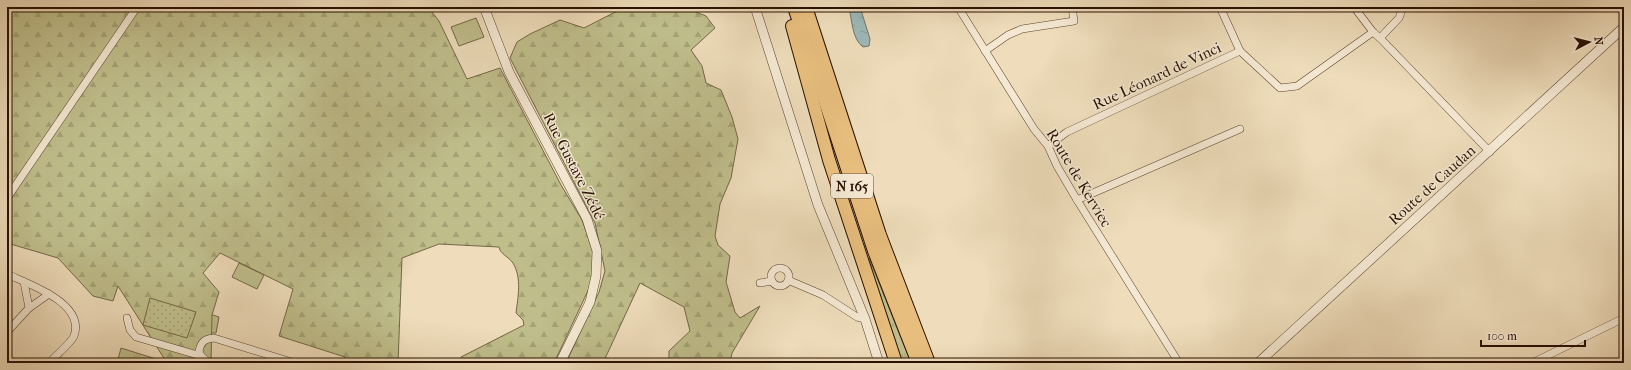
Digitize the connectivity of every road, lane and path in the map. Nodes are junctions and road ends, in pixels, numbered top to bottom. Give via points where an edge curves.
1 (137, 7) edge
2 (484, 7) edge
3 (755, 7) edge
4 (787, 7) edge
5 (794, 7) edge
6 (806, 7) edge
7 (958, 7) edge
8 (1072, 7) edge
9 (1220, 7) edge
10 (1354, 7) edge
11 (1403, 7) edge
12 (1624, 27) edge
13 (1373, 32) junction
14 (1380, 38) junction
15 (985, 51) junction
16 (1240, 52) junction
17 (1240, 129) dead end
18 (1048, 146) junction
19 (1490, 152) junction
20 (7, 198) edge
21 (1077, 200) junction
22 (880, 235) junction
23 (7, 274) edge
24 (788, 280) junction
25 (772, 281) junction
26 (24, 282) junction
27 (760, 283) dead end
28 (49, 294) junction
29 (29, 308) junction
30 (127, 318) dead end
31 (1624, 318) edge
32 (866, 319) junction
33 (7, 332) edge
34 (201, 356) junction
35 (49, 363) edge
36 (209, 363) edge
37 (296, 363) edge
38 (560, 363) edge
39 (879, 363) edge
40 (896, 363) edge
41 (918, 363) edge
42 (929, 363) edge
43 (937, 363) edge
44 (1179, 363) edge
45 (1258, 363) edge
46 (1532, 363) edge

1 - 20 street
2 - 38 street, Rue Gustave Zédé via 509,72 587,219 597,251 592,295
3 - 32 street via 818,205
4 - 40 highway via 829,160
5 - 41 highway, N 165 via 874,251
6 - 22 highway, N 165
7 - 15 street, Route de Kerviec
8 - 15 street via 1074,21 1022,29
9 - 16 street
10 - 13 street
11 - 14 street via 1399,18
12 - 19 street, Route de Caudan
13 - 14 street
13 - 16 street, Rue Léonard de Vinci via 1298,86 1280,88
14 - 19 street
15 - 18 street, Route de Kerviec via 1034,129
16 - 18 street, Rue Léonard de Vinci via 1067,132
17 - 21 street
18 - 21 street, Route de Kerviec
19 - 45 street, Route de Caudan
21 - 44 street, Route de Kerviec
22 - 42 highway, N 165
22 - 43 highway, N 165 via 891,250
23 - 26 street
24 - 25 street via 782,286
24 - 25 street via 787,272 779,268 772,273
24 - 32 street via 823,295 857,318
25 - 27 street
26 - 28 street
26 - 29 street
28 - 29 street
28 - 35 street via 60,300 73,314 76,327 74,337
29 - 33 street
30 - 34 street via 130,330 136,337
31 - 46 street
32 - 39 street
34 - 36 street
34 - 37 street via 201,342 214,338

